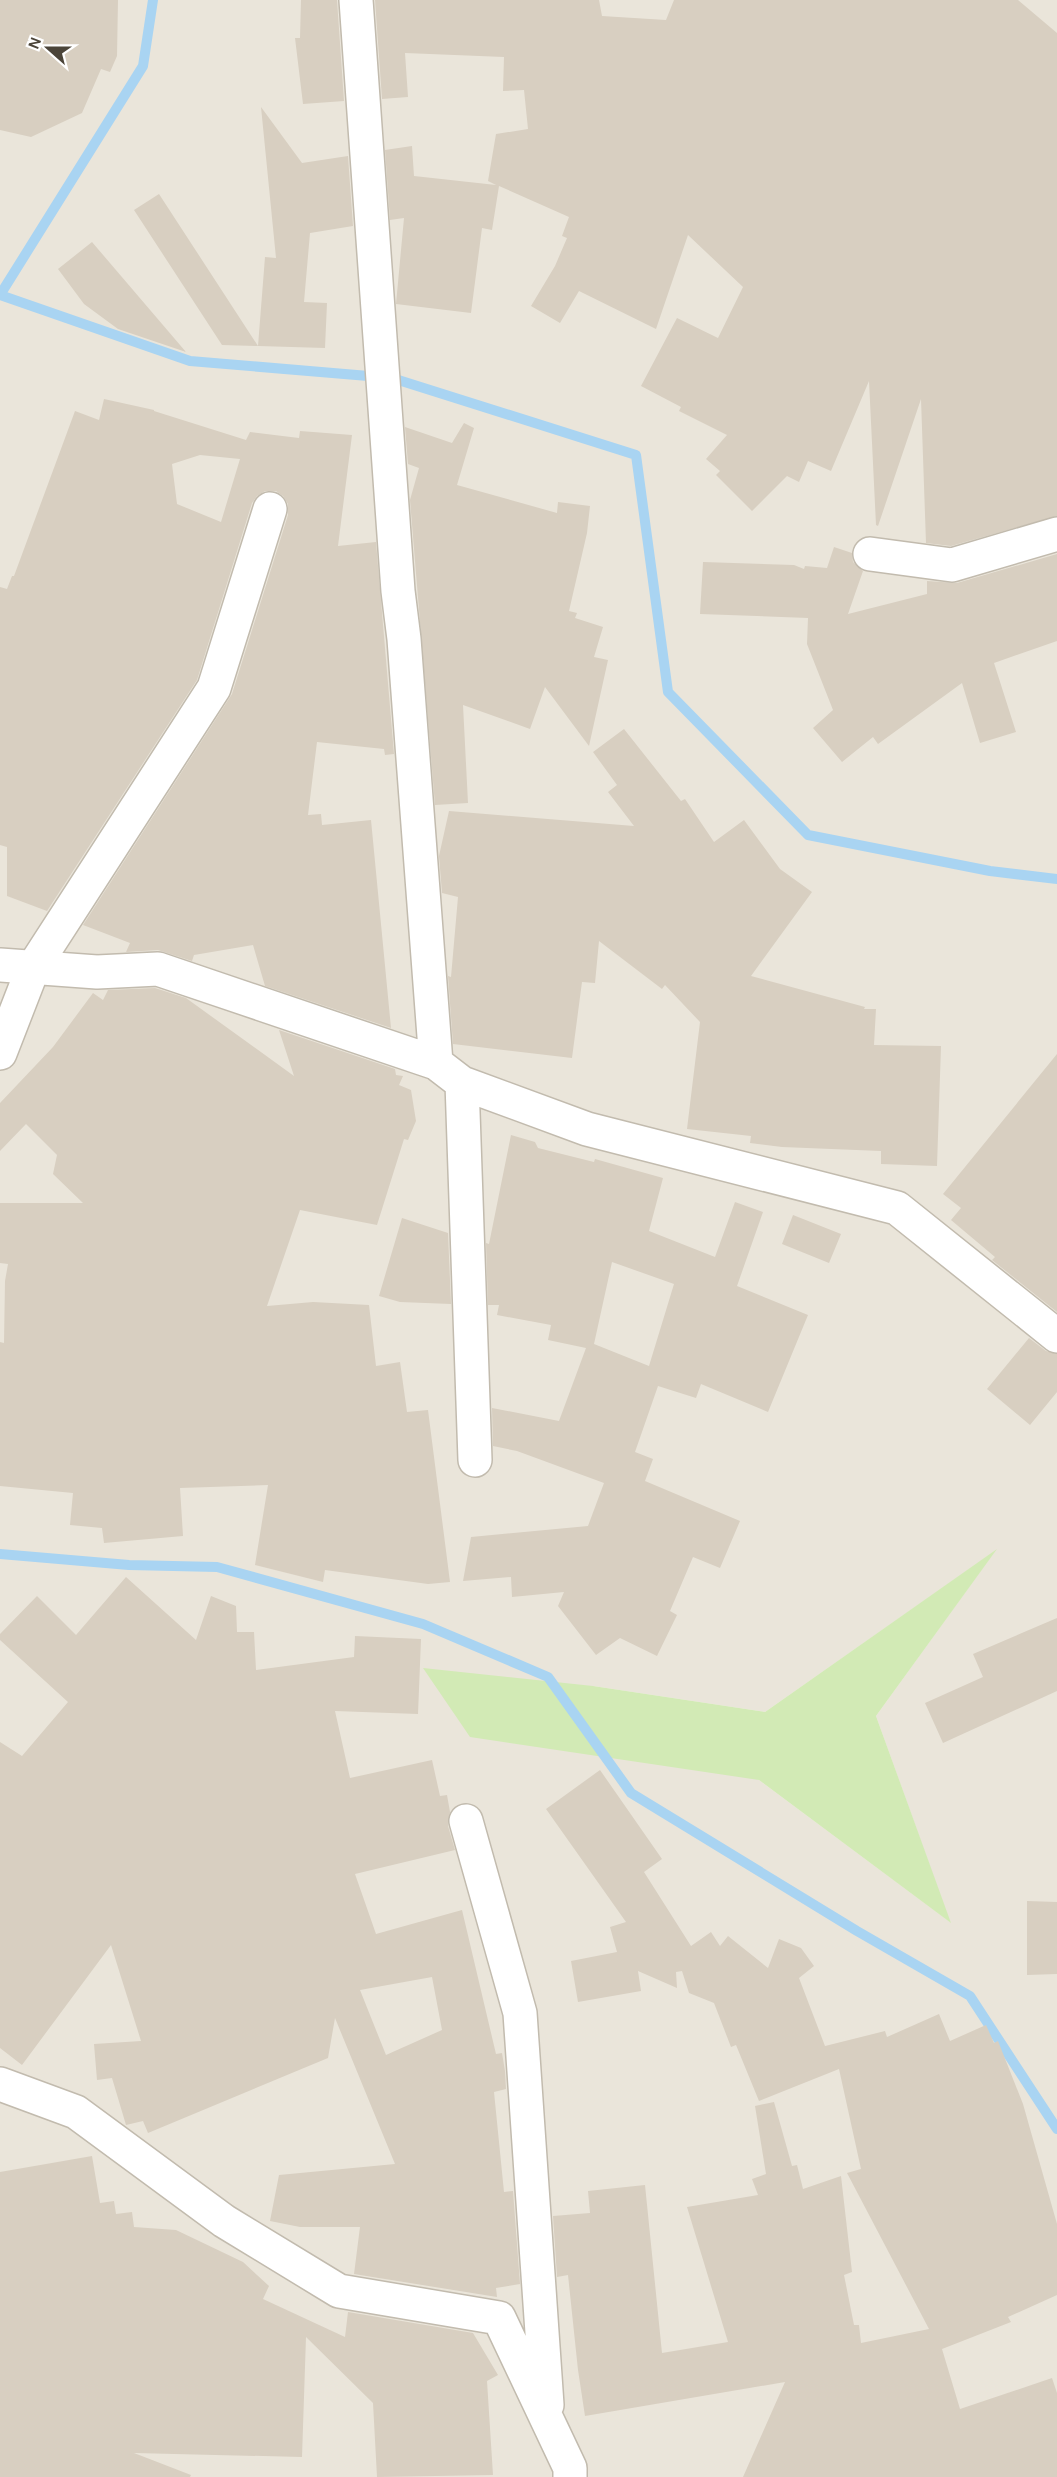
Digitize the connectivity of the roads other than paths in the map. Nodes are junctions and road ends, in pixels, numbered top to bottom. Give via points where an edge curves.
1 (356, 0) edge
2 (270, 509) dead end
3 (1057, 534) edge
4 (870, 554) dead end
5 (0, 965) edge
6 (33, 969) junction
7 (0, 1053) edge
8 (436, 1063) junction
9 (462, 1083) junction
10 (1057, 1336) edge
11 (475, 1460) dead end
12 (466, 1821) dead end
13 (0, 2084) edge
14 (549, 2425) junction
15 (570, 2477) edge

1 - 8 street
2 - 6 street via 214,688
3 - 4 street via 952,565
5 - 6 street
6 - 7 street
6 - 8 street via 158,969
8 - 9 street
9 - 10 street via 587,1129 897,1208
9 - 11 street
12 - 14 street via 520,2013
13 - 14 street via 76,2112 224,2221 339,2291 499,2318
14 - 15 street via 570,2468

